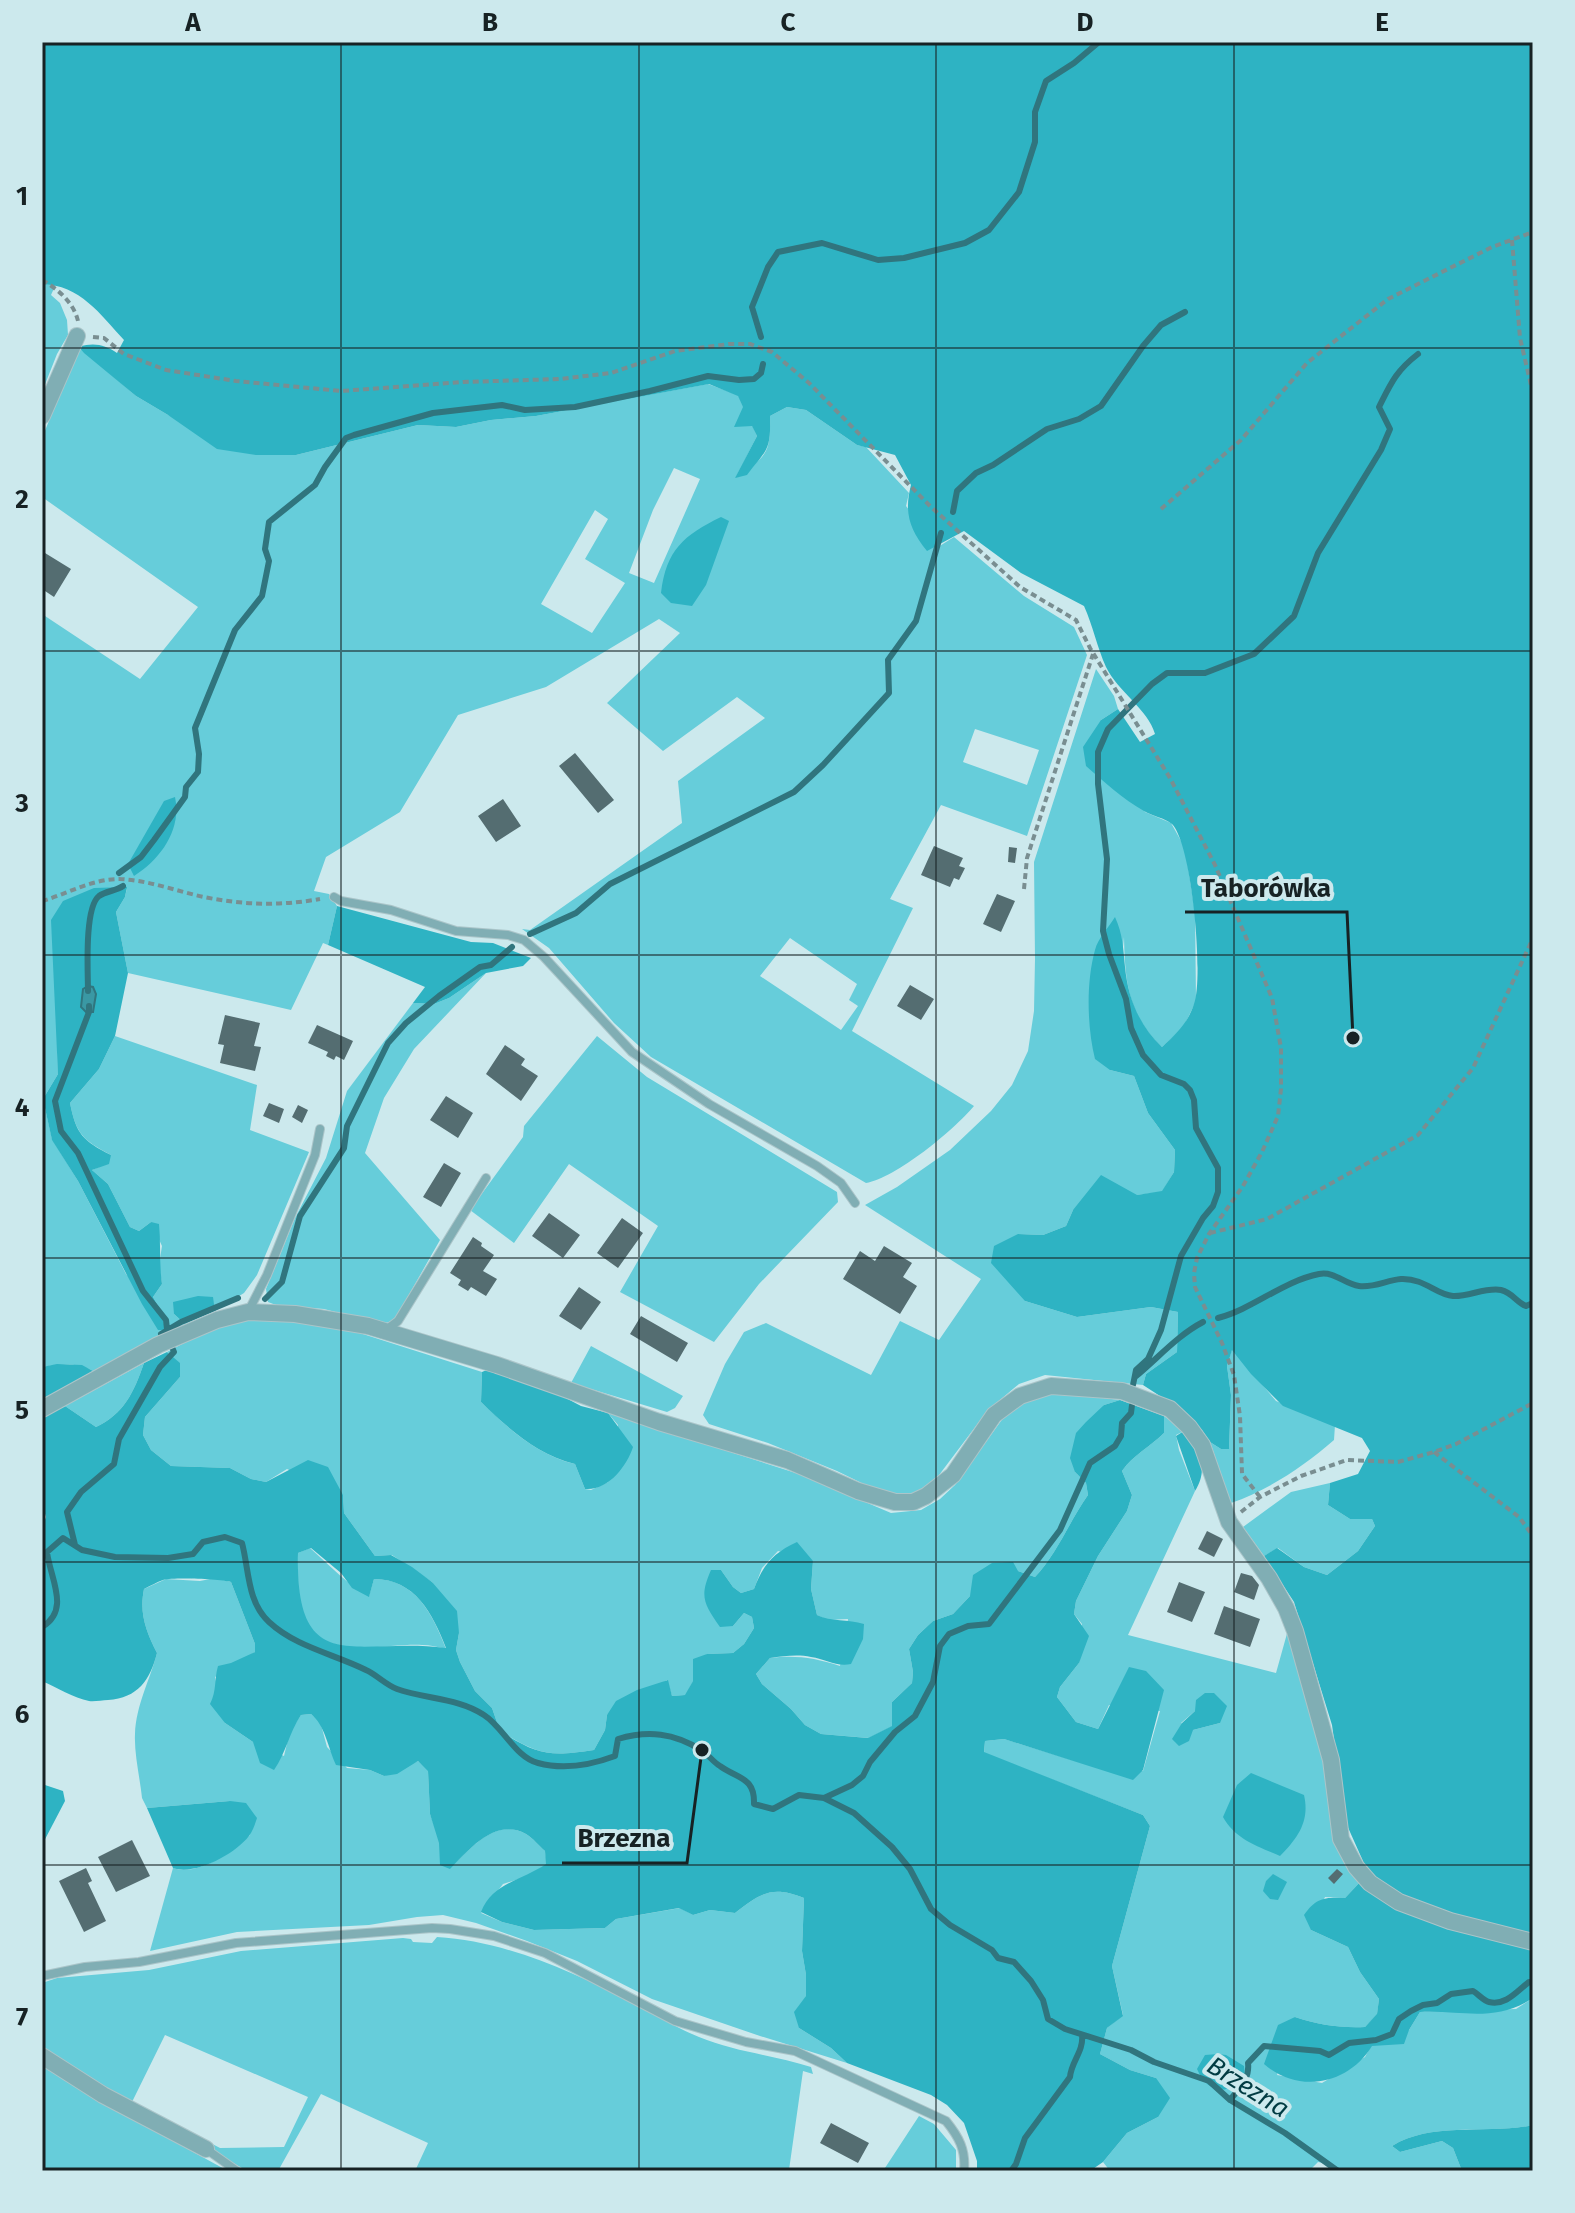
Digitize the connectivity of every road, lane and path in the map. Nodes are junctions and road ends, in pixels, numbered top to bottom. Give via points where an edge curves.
1 (1533, 232) edge
2 (1512, 240) junction
3 (42, 280) edge
4 (77, 336) junction
5 (1533, 394) edge
6 (42, 416) edge
7 (1161, 509) dead end
8 (1093, 653) junction
9 (1024, 889) dead end
10 (334, 897) joint
11 (42, 901) edge
12 (1533, 938) edge
13 (320, 1129) dead end
14 (486, 1178) dead end
15 (855, 1203) dead end
16 (1209, 1234) junction
17 (248, 1312) junction
18 (384, 1331) junction
19 (1533, 1403) edge
20 (42, 1409) edge
21 (1434, 1452) junction
22 (1260, 1497) junction
23 (1229, 1522) junction
24 (1533, 1536) edge
25 (1533, 1942) edge
26 (42, 1976) edge
27 (42, 2056) edge
28 (206, 2149) joint
29 (237, 2171) edge
30 (964, 2171) edge

1 - 2 path
2 - 5 path via 1520,338
2 - 7 path via 1388,299 1307,363 1241,440
3 - 4 path via 76,309
4 - 6 street
4 - 8 path via 104,338 124,354 166,370 341,391 560,379 611,373 675,351 750,344 772,352 809,383 930,506 1020,587 1076,620
8 - 9 path via 1027,858
8 - 16 path via 1170,778 1215,865 1272,998 1281,1048 1278,1116 1243,1186
10 - 11 path via 263,905 117,879
10 - 15 lane via 456,931 524,940 632,1052 817,1166 841,1183
12 - 16 path via 1473,1068 1418,1135 1267,1219
13 - 17 lane via 315,1155
14 - 18 lane via 398,1321
16 - 22 path via 1197,1258 1195,1287 1234,1375 1242,1474
17 - 18 street via 307,1316
17 - 20 street via 158,1345
18 - 23 street via 787,1460 895,1502 926,1496 953,1475 994,1415 1020,1396 1051,1386 1122,1391 1170,1409 1189,1427 1202,1445
19 - 21 path
21 - 22 path via 1398,1462 1347,1460
21 - 24 path via 1519,1517
22 - 23 path
23 - 25 street via 1269,1578 1295,1631 1331,1760 1341,1839 1356,1867 1399,1902
26 - 30 lane via 236,1943 432,1928 494,1936 545,1953 675,2021 795,2051 946,2121 958,2135
27 - 28 street
28 - 29 lane

